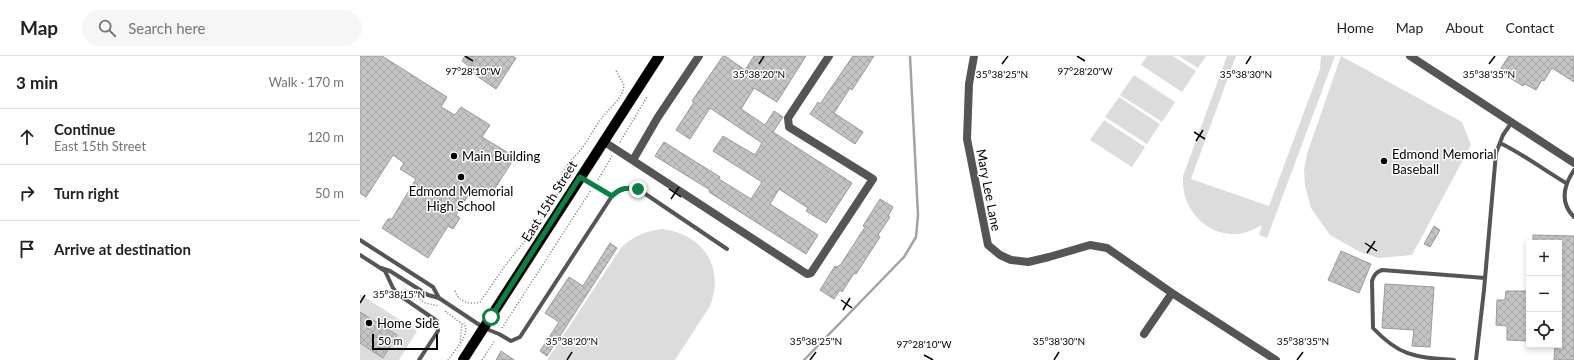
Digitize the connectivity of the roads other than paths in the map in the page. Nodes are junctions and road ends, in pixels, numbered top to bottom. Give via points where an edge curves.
1 (659, 56) edge
2 (699, 56) edge
3 (829, 56) edge
4 (974, 56) edge
5 (1410, 56) edge
6 (1512, 122) junction
7 (603, 141) junction
8 (1500, 143) junction
9 (633, 160) junction
10 (1574, 163) edge
11 (1574, 170) edge
12 (580, 177) junction
13 (1566, 183) junction
14 (612, 196) junction
15 (1574, 217) edge
16 (360, 240) edge
17 (727, 249) dead end
18 (360, 255) edge
19 (381, 268) junction
20 (1486, 278) junction
21 (1172, 293) junction
22 (439, 298) junction
23 (484, 328) junction
24 (1144, 334) dead end
25 (419, 360) edge
26 (463, 360) edge
27 (1276, 360) edge
28 (1454, 360) edge
29 (1476, 360) edge

1 - 7 main road, East 15th Street
2 - 9 street
3 - 9 street via 788,118 789,127 873,179 811,273 807,274
4 - 21 street, Mary Lee Lane via 969,84 967,139 988,245 1011,260 1028,262 1090,245 1107,248
5 - 6 street
6 - 8 lane
6 - 10 street
7 - 9 street
7 - 12 main road, East 15th Street
8 - 13 lane
8 - 20 lane via 1496,153
11 - 13 lane
12 - 14 lane
12 - 23 main road, East 15th Street
13 - 15 lane via 1565,201
14 - 17 lane via 618,190 638,189
14 - 23 lane via 520,337 511,341
16 - 22 lane via 433,287
18 - 19 lane
19 - 22 lane via 428,295
19 - 25 lane via 396,292 438,321 438,331
20 - 28 lane via 1382,270 1377,271 1372,281 1372,328 1405,353
20 - 29 lane
21 - 24 street
21 - 27 street, Mary Lee Lane
22 - 23 lane
23 - 26 main road, East 15th Street

